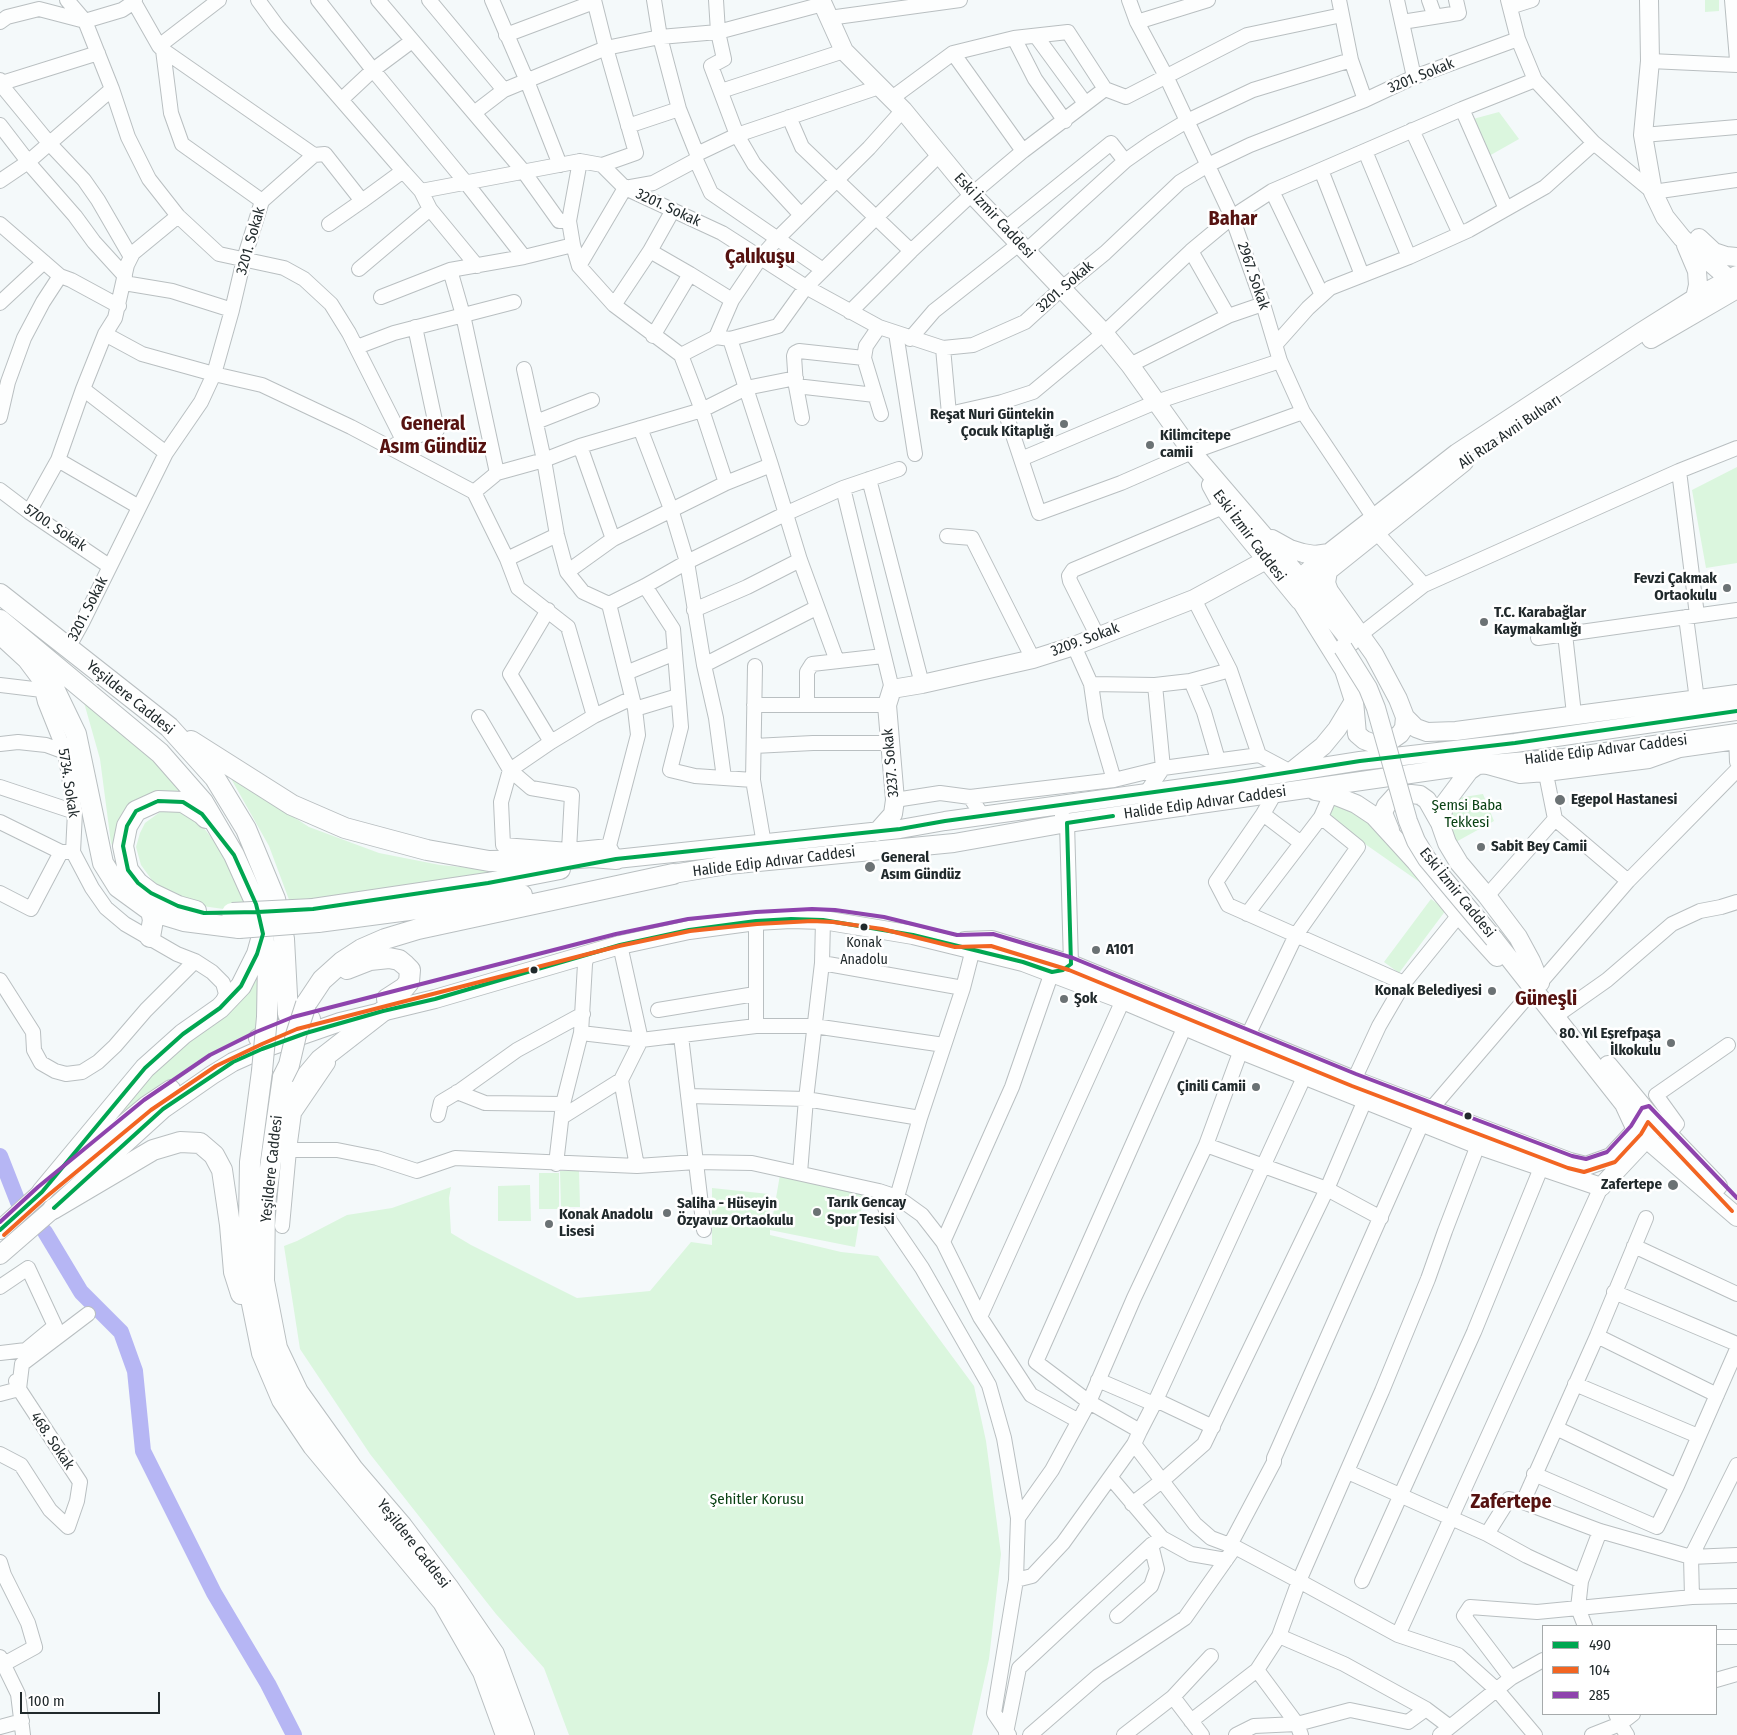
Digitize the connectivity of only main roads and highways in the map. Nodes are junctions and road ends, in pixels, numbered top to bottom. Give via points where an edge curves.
1 (1649, 0) edge
2 (824, 8) edge
3 (1653, 192) junction
4 (1682, 238) junction
5 (1714, 252) junction
6 (1737, 257) edge
7 (1735, 280) edge
8 (1695, 298) junction
9 (1192, 452) junction
10 (1375, 525) junction
11 (1262, 533) junction
12 (1329, 553) junction
13 (1266, 560) junction
14 (1328, 570) junction
15 (1300, 578) junction
16 (0, 594) edge
17 (1301, 601) junction
18 (1322, 605) junction
19 (0, 620) edge
20 (0, 635) edge
21 (25, 640) junction
22 (1351, 642) junction
23 (46, 691) joint
24 (890, 697) joint
25 (1354, 701) junction
26 (1736, 703) edge
27 (1567, 715) junction
28 (1405, 717) junction
29 (169, 727) junction
30 (1356, 734) junction
31 (1736, 736) edge
32 (1515, 743) junction
33 (1440, 752) junction
34 (1360, 761) junction
35 (1479, 764) junction
36 (1455, 768) junction
37 (84, 772) junction
38 (1291, 772) junction
39 (1376, 779) junction
40 (1308, 789) junction
41 (1445, 803) junction
42 (1440, 822) junction
43 (877, 832) junction
44 (1395, 840) junction
45 (613, 852) junction
46 (234, 855) junction
47 (673, 874) junction
48 (151, 911) junction
49 (316, 915) junction
50 (236, 920) junction
51 (262, 934) junction
52 (150, 937) road end
53 (1071, 964) junction
54 (1052, 972) junction
55 (322, 980) junction
56 (1533, 984) junction
57 (385, 1005) junction
58 (1244, 1044) junction
59 (262, 1071) junction
60 (283, 1077) junction
61 (1426, 1116) junction
62 (1658, 1123) junction
63 (274, 1134) junction
64 (1641, 1134) junction
65 (42, 1192) junction
66 (1737, 1207) edge
67 (53, 1210) junction
68 (1737, 1217) edge
69 (0, 1230) edge
70 (231, 1242) junction
71 (0, 1255) edge
72 (262, 1354) junction
73 (506, 1735) edge
74 (524, 1735) edge

1 - 3 main road via 1650,60 1643,135
2 - 9 main road, Eski İzmir Caddesi via 844,51 892,99 972,194 1104,333
3 - 4 main road
3 - 5 main road
4 - 7 main road
4 - 8 main road via 1697,272
5 - 6 main road
5 - 7 main road
7 - 8 main road, Ali Rıza Avni Bulvarı
7 - 10 main road, Ali Rıza Avni Bulvarı via 1710,304 1612,363
8 - 10 main road, Ali Rıza Avni Bulvarı via 1457,453
9 - 11 main road, Eski İzmir Caddesi
9 - 13 main road, Eski İzmir Caddesi via 1224,507
10 - 12 main road, Ali Rıza Avni Bulvarı
10 - 14 main road, Ali Rıza Avni Bulvarı
11 - 12 main road via 1280,545 1303,553
11 - 15 main road, Eski İzmir Caddesi
12 - 15 main road, Ali Rıza Avni Bulvarı
13 - 17 main road, Eski İzmir Caddesi
13 - 24 main road, 3209. Sokak via 1194,598 1074,646 1033,659 922,684
14 - 18 main road, Ali Rıza Avni Bulvarı via 1317,587
14 - 22 main road via 1326,583
15 - 17 main road via 1298,592
15 - 18 main road, Eski İzmir Caddesi
16 - 29 highway, Yeşildere Caddesi
17 - 22 main road, Eski İzmir Caddesi via 1321,622
17 - 25 main road via 1344,670
18 - 22 main road, Eski İzmir Caddesi
19 - 21 highway, Yeşildere Caddesi
20 - 23 main road via 27,660
21 - 37 highway via 48,676 76,734
21 - 46 highway, Yeşildere Caddesi via 160,753 202,802
22 - 28 main road via 1378,661
22 - 56 main road, Eski İzmir Caddesi via 1365,662 1385,706 1424,835
23 - 37 highway
24 - 43 main road, 3237. Sokak via 889,743 895,800 893,814
25 - 30 main road
25 - 38 main road via 1323,746
26 - 27 main road via 1697,700
26 - 31 main road
26 - 32 main road, Halide Edip Adıvar Caddesi
27 - 28 main road via 1439,732 1416,728
27 - 32 main road
28 - 30 main road via 1404,728 1393,739 1372,743
29 - 45 highway via 292,805 345,828 427,850 489,861 552,860
29 - 60 highway, Yeşildere Caddesi via 215,778 246,829 275,899 284,939 288,1014
30 - 34 main road
31 - 35 main road, Halide Edip Adıvar Caddesi via 1564,758
32 - 33 main road, Halide Edip Adıvar Caddesi
33 - 34 main road, Halide Edip Adıvar Caddesi
33 - 36 main road via 1453,760
34 - 38 main road, Halide Edip Adıvar Caddesi
34 - 39 main road via 1364,770
35 - 36 main road, Halide Edip Adıvar Caddesi
35 - 41 main road via 1462,779
36 - 39 main road, Halide Edip Adıvar Caddesi
36 - 41 main road
37 - 48 highway via 103,863 118,887
38 - 43 main road, Halide Edip Adıvar Caddesi
39 - 40 main road, Halide Edip Adıvar Caddesi
40 - 44 main road via 1356,804 1374,816
40 - 47 main road, Halide Edip Adıvar Caddesi via 1067,823 954,843 727,865
41 - 42 main road
42 - 44 main road via 1427,800 1420,795 1396,796 1383,813
42 - 56 main road via 1446,843 1518,937 1531,961
43 - 45 main road, Halide Edip Adıvar Caddesi via 764,844
44 - 56 main road via 1491,952
45 - 49 highway via 488,883
46 - 50 highway via 202,814 183,802 158,800 136,811 127,826 123,846 128,870 152,893 178,906
46 - 51 highway, Yeşildere Caddesi via 256,904
47 - 49 highway
47 - 55 highway via 385,939 342,962
48 - 50 highway via 184,921
48 - 52 highway
49 - 50 highway, bridge
51 - 59 highway, Yeşildere Caddesi, bridge via 268,961
51 - 65 highway via 250,972 241,986 220,1008 183,1034 146,1068
53 - 54 main road
53 - 57 main road via 992,940 956,941 834,916 757,918 689,925 618,940
53 - 58 main road
54 - 57 main road via 913,935 822,920 791,919 689,930 620,945 435,999
54 - 58 main road via 1185,1026
55 - 57 highway via 370,960 399,960 410,970 409,982
55 - 60 highway, bridge via 306,1004
56 - 62 main road, Eski İzmir Caddesi via 1563,1011
56 - 64 main road, Eski İzmir Caddesi via 1624,1104
57 - 63 highway via 320,1060 299,1085
57 - 65 main road via 295,1023 213,1061 147,1106
57 - 67 main road via 262,1048 232,1062 162,1109
58 - 61 main road via 1354,1080
58 - 61 main road via 1305,1075 1365,1100
59 - 70 highway via 249,1108 236,1166
59 - 72 highway, Yeşildere Caddesi via 250,1162 248,1284
60 - 63 highway, Yeşildere Caddesi
61 - 64 main road via 1586,1166 1611,1156
61 - 64 main road via 1478,1145 1600,1187
62 - 64 main road
62 - 66 main road, Eski İzmir Caddesi
63 - 74 highway, Yeşildere Caddesi via 280,1152 265,1203 264,1281 277,1348 298,1392 352,1469 402,1526 494,1654
64 - 68 main road
65 - 69 main road
67 - 70 highway via 153,1150 180,1142 200,1143 214,1155 222,1170
67 - 71 main road
70 - 72 highway via 234,1272
72 - 73 highway, Yeşildere Caddesi via 282,1400 313,1446 442,1602 483,1672

